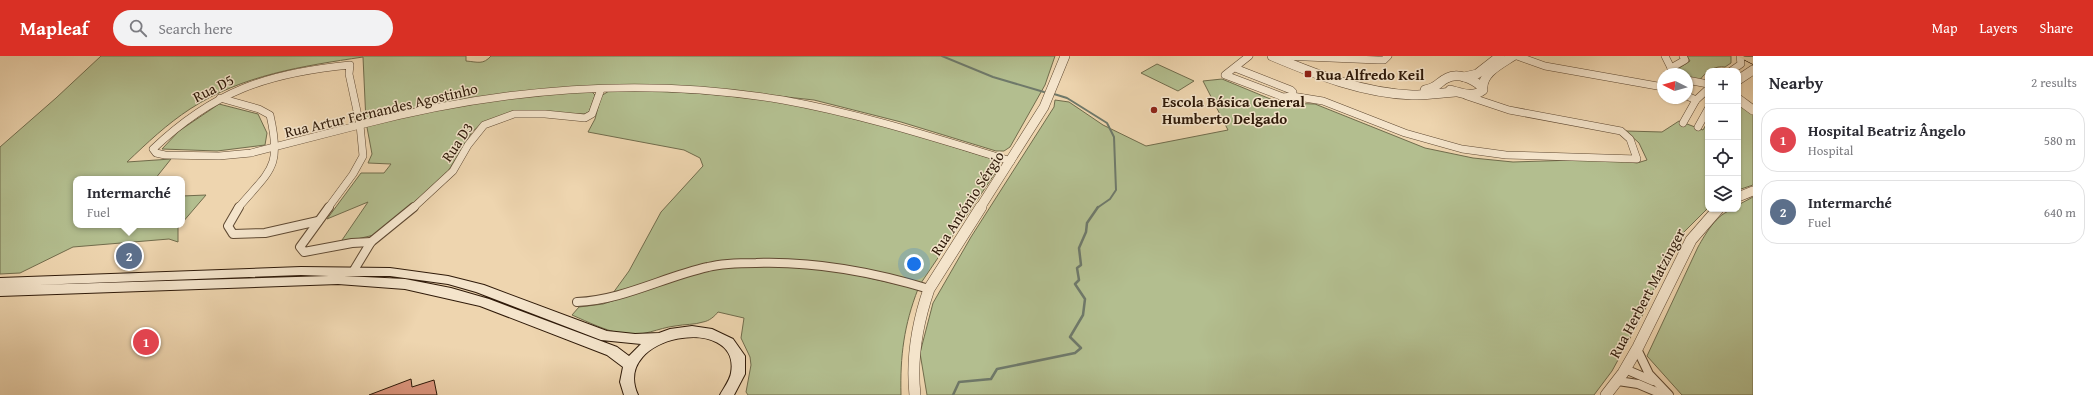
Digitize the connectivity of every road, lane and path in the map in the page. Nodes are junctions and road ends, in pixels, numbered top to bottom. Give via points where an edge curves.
1 (1065, 56) edge
2 (1249, 56) edge
3 (1272, 56) edge
4 (1282, 56) edge
5 (1388, 56) edge
6 (1500, 56) edge
7 (1513, 56) edge
8 (1517, 56) edge
9 (1665, 56) edge
10 (1683, 56) edge
11 (1741, 56) edge
12 (1753, 61) edge
13 (1235, 68) junction
14 (1671, 68) edge
15 (1676, 68) edge
16 (1735, 68) edge
17 (1753, 70) edge
18 (1464, 77) junction
19 (1741, 78) edge
20 (1693, 81) edge
21 (1443, 82) junction
22 (1705, 83) edge
23 (1657, 86) edge
24 (1482, 88) junction
25 (601, 89) junction
26 (1386, 92) junction
27 (1705, 92) edge
28 (1291, 93) junction
29 (1458, 93) junction
30 (220, 98) junction
31 (1693, 99) edge
32 (1696, 100) junction
33 (1741, 101) edge
34 (1493, 103) junction
35 (1753, 110) edge
36 (1705, 114) edge
37 (1683, 123) dead end
38 (360, 126) junction
39 (1698, 127) dead end
40 (277, 147) junction
41 (156, 153) joint
42 (1012, 161) junction
43 (1753, 191) edge
44 (1741, 196) edge
45 (1715, 212) edge
46 (318, 221) junction
47 (371, 242) junction
48 (354, 270) junction
49 (0, 282) edge
50 (929, 289) junction
51 (0, 291) edge
52 (577, 302) dead end
53 (660, 338) junction
54 (1637, 349) junction
55 (631, 365) junction
56 (1625, 369) junction
57 (1618, 381) junction
58 (1657, 384) junction
59 (733, 392) edge
60 (631, 395) edge
61 (915, 395) edge
62 (1606, 395) edge
63 (1664, 395) edge
64 (1669, 395) edge

1 - 42 street, Rua António Sérgio via 1044,107
2 - 13 street
3 - 26 street via 1333,81
4 - 5 street via 1378,60 1384,60
6 - 18 street via 1476,74
7 - 24 street via 1485,78
8 - 23 street via 1545,66
9 - 14 street
10 - 15 street via 1685,60
11 - 12 main road
11 - 16 street via 1741,64
13 - 28 street
13 - 28 street via 1225,75 1283,97
17 - 19 street
18 - 21 street via 1448,76
18 - 24 street via 1475,81
20 - 22 street
21 - 26 street via 1435,88 1424,90
21 - 29 street via 1447,88
24 - 29 street via 1474,95
24 - 34 street via 1485,96
25 - 38 street, Rua Artur Fernandes Agostinho via 477,99
25 - 42 street, Rua Artur Fernandes Agostinho via 666,88 712,91 797,102 865,118
25 - 47 street, Rua D3 via 592,114 585,118 514,114 484,125 446,179
26 - 29 street via 1413,95
27 - 32 street
28 - 34 street via 1315,99 1393,129 1463,149 1517,156 1638,159 1630,139 1624,133 1509,110
29 - 34 street
30 - 38 street, Rua D5 via 278,76 313,68 350,65 349,74
30 - 40 street via 259,109 270,115
30 - 41 street, Rua D5 via 187,118 168,134 153,149
31 - 32 street
32 - 37 street
33 - 35 street
36 - 39 street
38 - 40 street, Rua Artur Fernandes Agostinho
38 - 46 street via 363,156 353,174
40 - 41 street, Rua Artur Fernandes Agostinho via 229,156
40 - 46 street via 276,161 233,215 228,226 233,234 248,235
42 - 50 street, Rua António Sérgio
43 - 44 street
45 - 54 street, Rua Herbert Matzinger via 1690,240
46 - 47 street via 301,245 304,252
47 - 48 street, Rua D3
48 - 49 main road
48 - 53 main road via 413,274 448,280 479,288 606,336
50 - 52 street via 812,263 762,263 705,268 604,299
50 - 61 street, Rua António Sérgio via 913,344
51 - 55 main road via 338,280 405,284 484,302 612,350
53 - 55 main road via 638,354
53 - 59 main road via 672,333 690,331 708,332 718,336 731,346 738,358 739,372
54 - 56 street, Rua Herbert Matzinger
54 - 58 street via 1642,362
55 - 60 main road via 627,377
56 - 57 street, Rua Herbert Matzinger
56 - 58 street
57 - 62 street, Rua Herbert Matzinger
57 - 63 street via 1638,384
58 - 64 street

